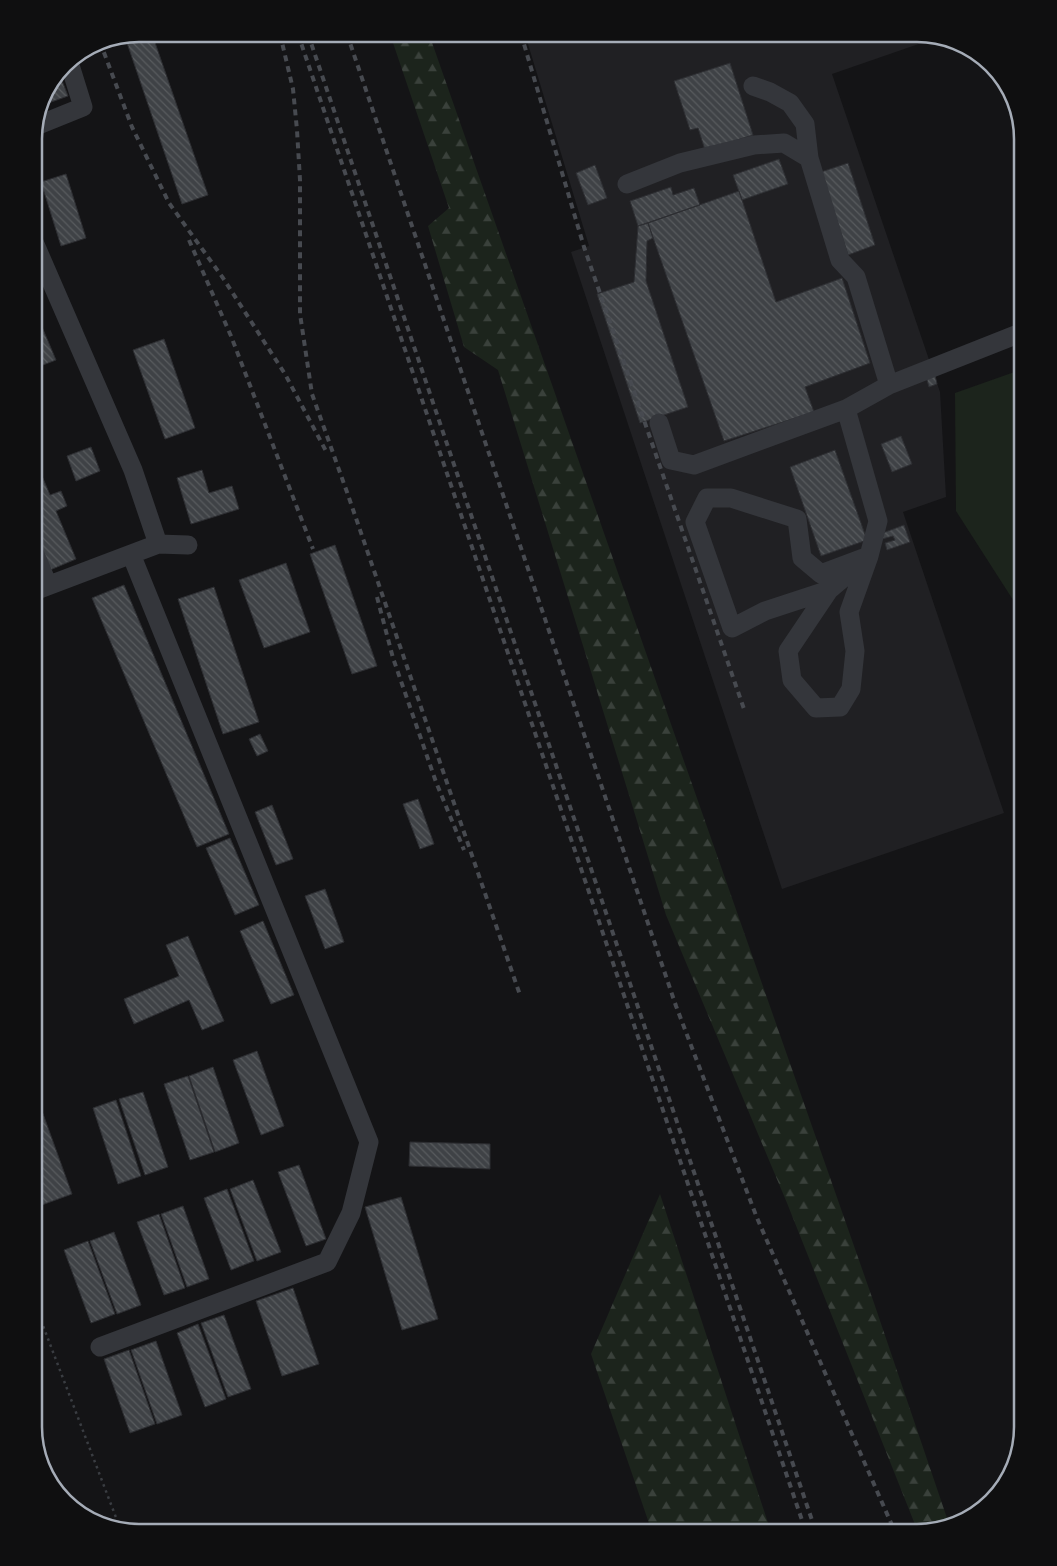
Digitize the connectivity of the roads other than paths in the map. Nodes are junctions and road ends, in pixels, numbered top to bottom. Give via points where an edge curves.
1 (72, 71) edge
2 (753, 86) dead end
3 (44, 123) edge
4 (809, 158) junction
5 (627, 184) dead end
6 (43, 262) edge
7 (1014, 336) edge
8 (888, 385) junction
9 (846, 409) junction
10 (659, 423) dead end
11 (158, 544) junction
12 (188, 545) dead end
13 (131, 554) junction
14 (870, 556) junction
15 (43, 587) edge
16 (829, 590) junction
17 (100, 1348) dead end

1 - 3 lane via 84,107
2 - 4 lane via 790,103 805,124
4 - 5 lane via 784,143 754,145 680,164
4 - 8 lane via 840,260 856,277
6 - 11 lane via 133,470
7 - 8 lane
8 - 9 lane
9 - 10 lane via 694,466 671,460
9 - 14 lane via 878,521
11 - 12 lane
11 - 13 lane
13 - 15 lane
13 - 17 lane via 369,1142 351,1212 327,1262
14 - 16 lane
14 - 16 lane via 849,612 855,651 851,689 840,707 816,708 792,680 788,651
14 - 16 lane via 821,574 802,558 797,519 731,498 707,498 694,522 732,628 765,611

